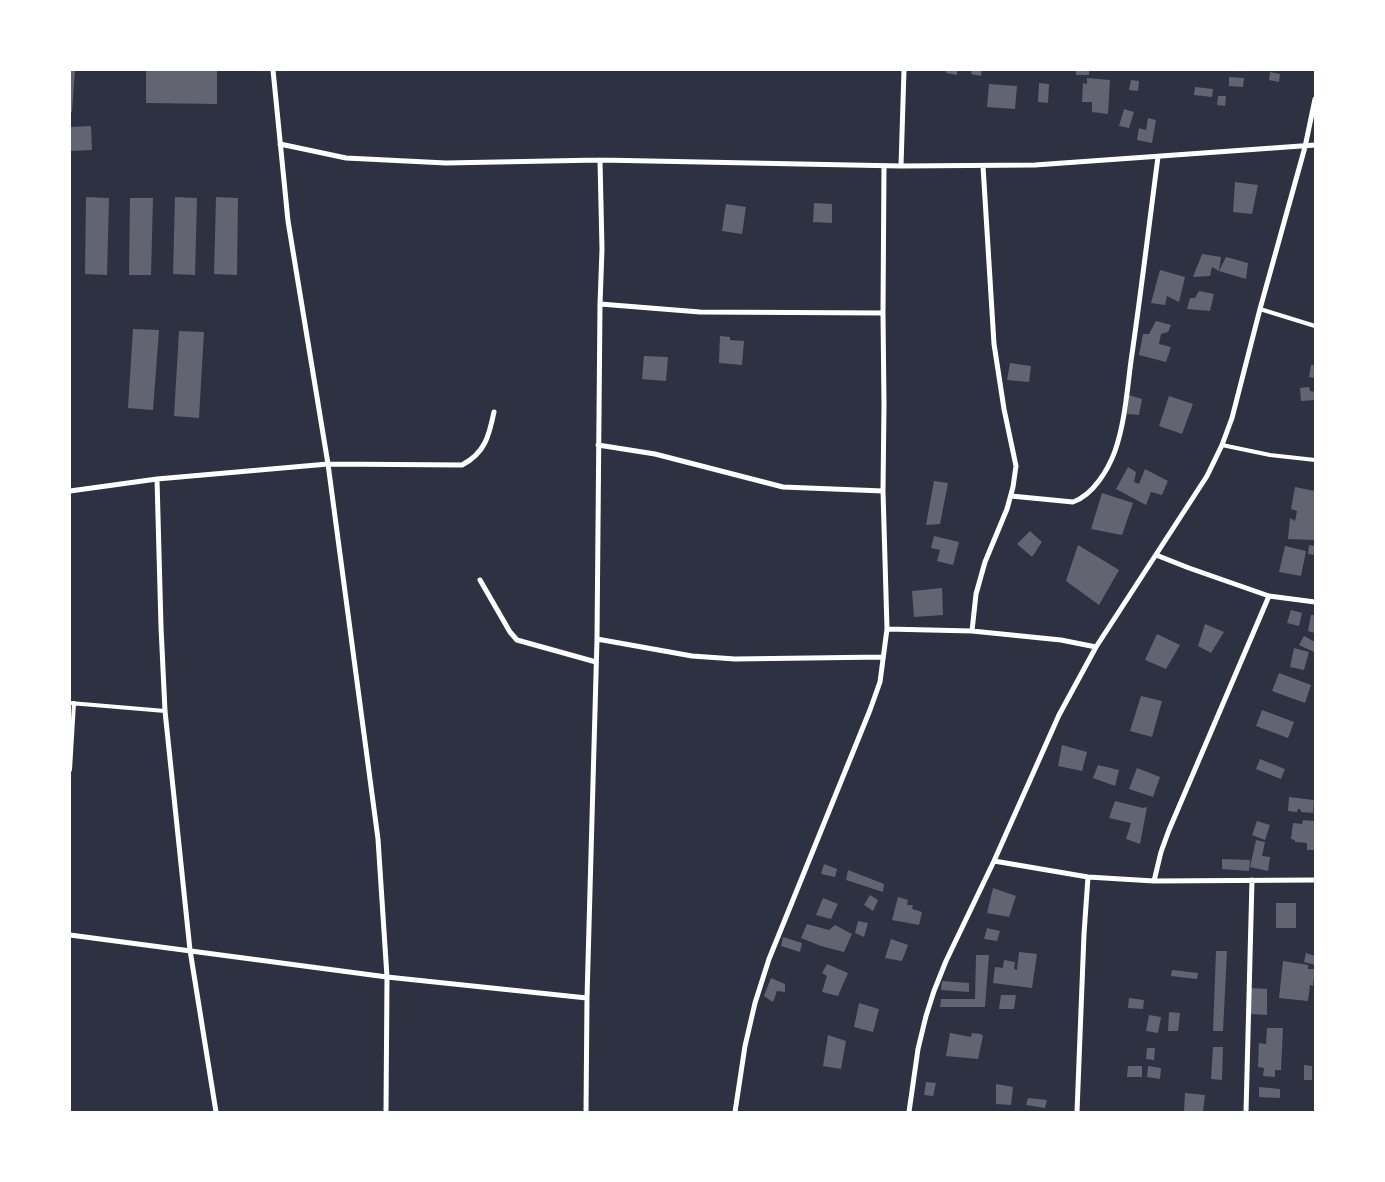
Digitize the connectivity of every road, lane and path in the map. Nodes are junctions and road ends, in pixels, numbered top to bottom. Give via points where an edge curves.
1 (273, 70) edge
2 (904, 70) edge
3 (1315, 99) edge
4 (280, 144) junction
5 (1315, 145) edge
6 (1305, 147) junction
7 (1158, 157) junction
8 (600, 160) junction
9 (884, 166) junction
10 (901, 166) junction
11 (983, 166) junction
12 (600, 304) junction
13 (1260, 310) junction
14 (882, 313) junction
15 (1315, 326) edge
16 (494, 412) dead end
17 (598, 445) junction
18 (1222, 445) junction
19 (1315, 460) edge
20 (328, 464) junction
21 (157, 479) junction
22 (70, 491) edge
23 (883, 491) junction
24 (1011, 496) junction
25 (1156, 555) junction
26 (480, 580) dead end
27 (1269, 596) junction
28 (1315, 602) edge
29 (887, 630) junction
30 (972, 631) junction
31 (596, 639) junction
32 (1096, 647) junction
33 (883, 657) junction
34 (596, 662) junction
35 (72, 703) edge
36 (165, 711) junction
37 (70, 770) edge
38 (994, 861) junction
39 (1088, 877) junction
40 (1252, 880) junction
41 (1315, 880) edge
42 (1154, 881) junction
43 (70, 935) edge
44 (190, 950) junction
45 (387, 977) junction
46 (587, 998) junction
47 (216, 1112) edge
48 (386, 1112) edge
49 (586, 1112) edge
50 (735, 1112) edge
51 (909, 1112) edge
52 (1077, 1112) edge
53 (1246, 1112) edge

1 - 4 street
2 - 10 street
3 - 6 street
4 - 8 street via 346,158 446,163
4 - 20 street via 288,221
5 - 6 street
6 - 7 street
6 - 13 street
7 - 11 street via 1034,166
7 - 24 street via 1136,331 1120,435 1114,453 1105,471 1081,500
8 - 9 street
8 - 12 street
9 - 10 street
9 - 14 street
10 - 11 street
11 - 24 street via 994,344 1016,466
12 - 14 street via 700,312
12 - 17 street
13 - 15 lane
13 - 18 street
14 - 23 street
16 - 20 street via 481,449 462,464
17 - 23 street via 655,454 783,487
17 - 31 street
18 - 19 lane
18 - 25 street via 1207,476
20 - 21 street
20 - 45 street via 378,839
21 - 22 street
21 - 36 street
23 - 29 street
24 - 30 street via 985,562 976,594
25 - 27 street
25 - 32 street
26 - 34 street via 517,640
27 - 28 street
27 - 42 street via 1169,830
29 - 30 street
29 - 33 street
30 - 32 street
31 - 33 street via 692,656 735,659
31 - 34 street
32 - 38 street via 1059,715
33 - 50 street via 880,682 870,710 769,959 755,1002
34 - 46 street
35 - 36 lane
35 - 37 lane
36 - 44 street
38 - 39 street
38 - 51 street via 934,991 918,1049
39 - 42 street
39 - 52 street
40 - 41 street
40 - 42 street
40 - 53 street
43 - 44 street
44 - 45 street
44 - 47 street
45 - 46 street
45 - 48 street
46 - 49 street

